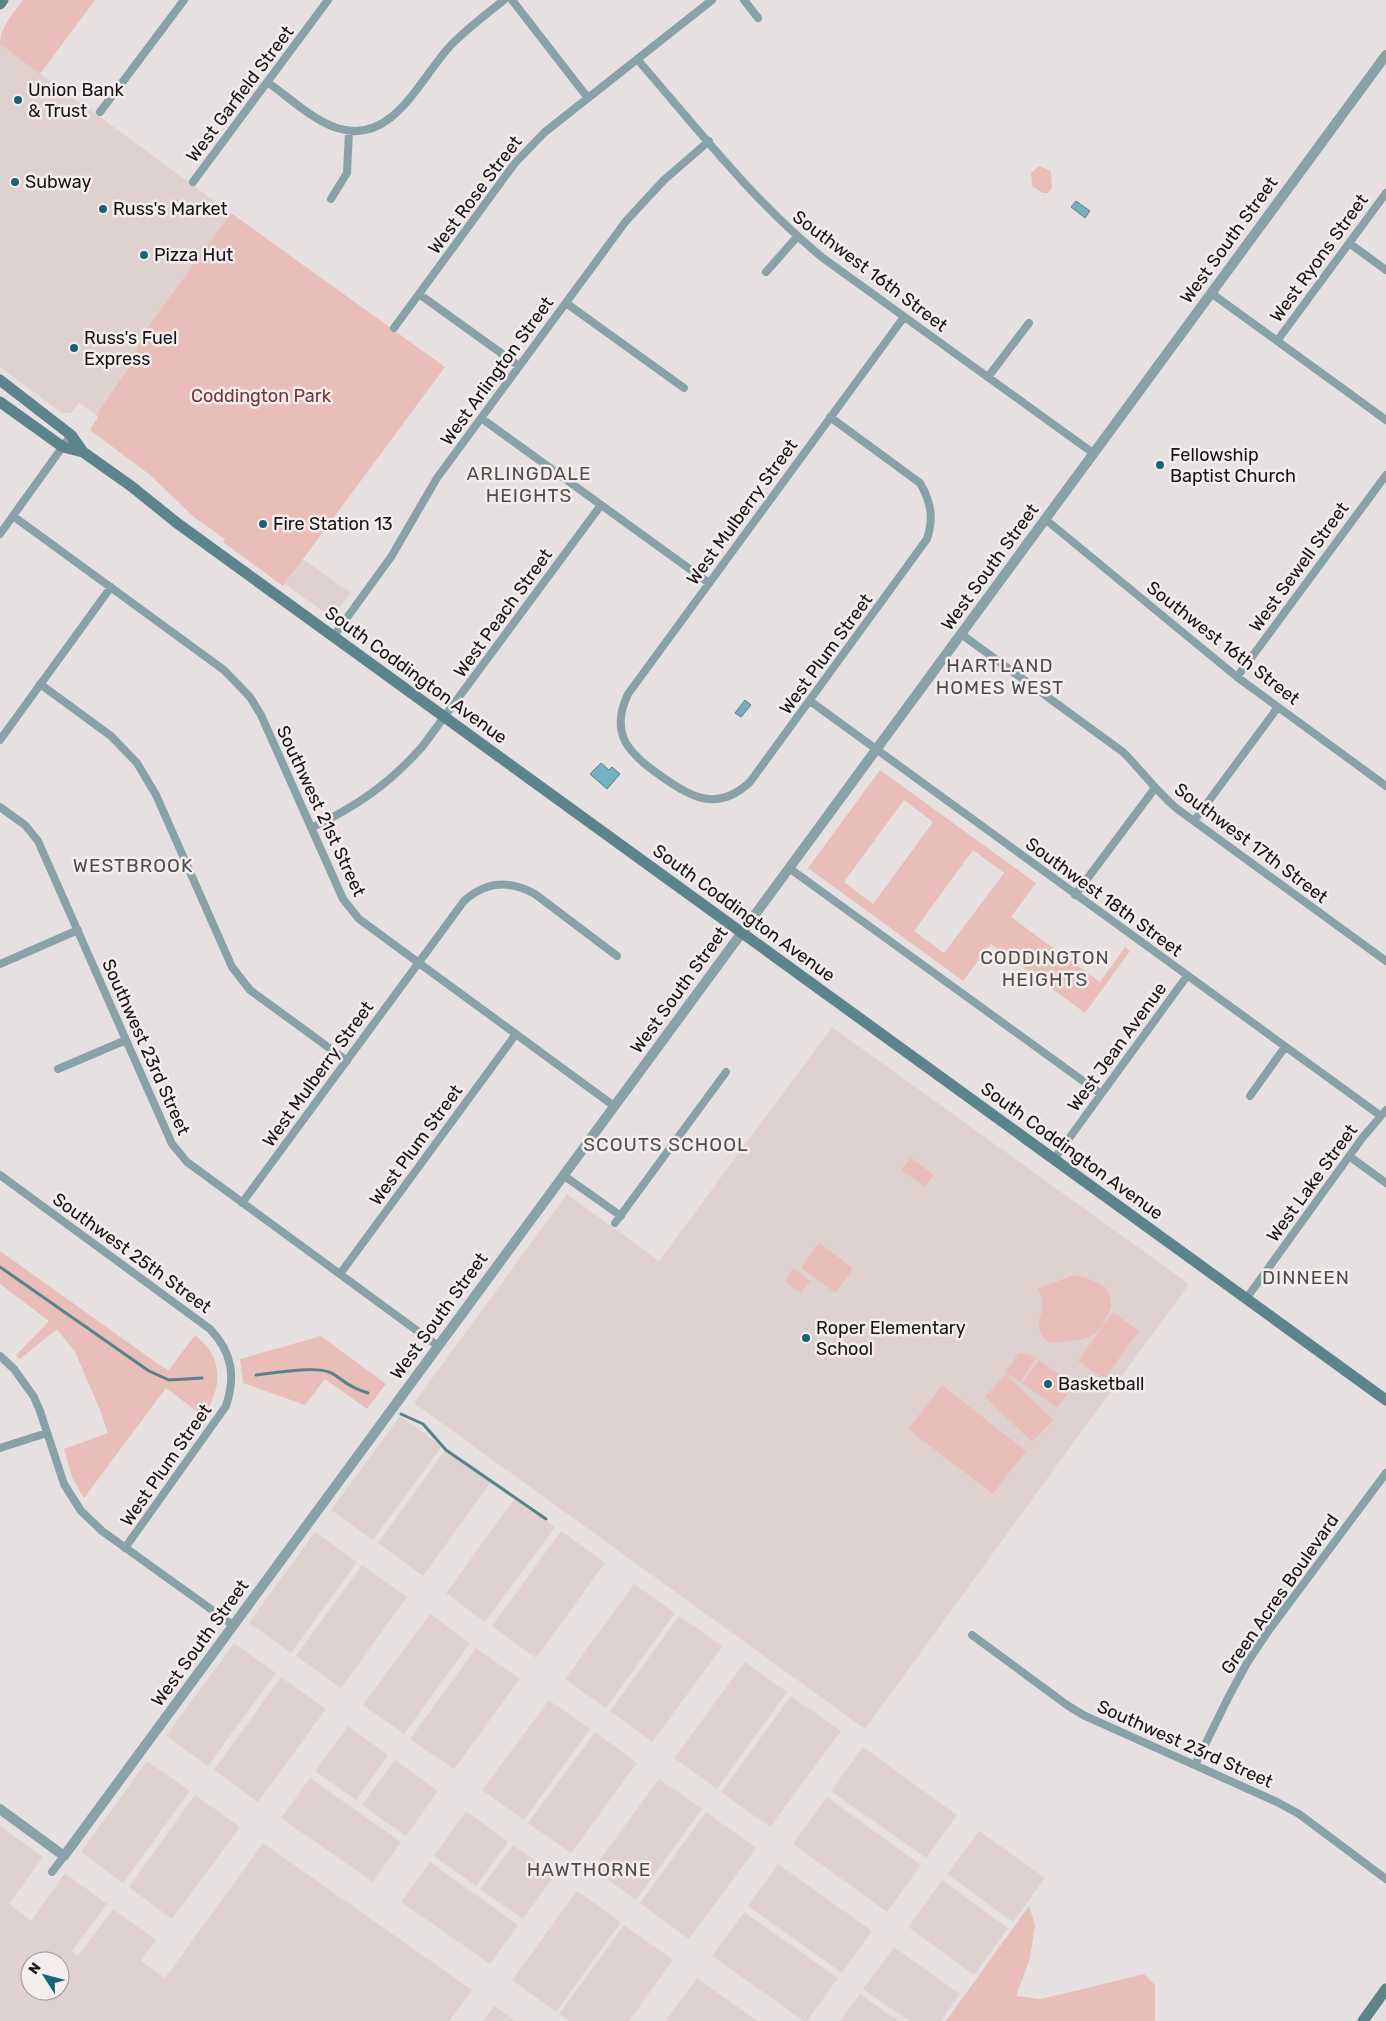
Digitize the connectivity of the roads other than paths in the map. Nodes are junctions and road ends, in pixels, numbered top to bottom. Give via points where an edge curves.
1 (3, 0) edge
2 (184, 0) edge
3 (328, 0) edge
4 (504, 0) edge
5 (512, 0) edge
6 (712, 0) edge
7 (744, 0) edge
8 (0, 4) edge
9 (758, 18) dead end
10 (1386, 54) edge
11 (637, 59) junction
12 (268, 82) junction
13 (588, 98) junction
14 (100, 112) dead end
15 (349, 131) junction
16 (709, 142) junction
17 (194, 182) dead end
18 (1386, 192) edge
19 (331, 200) dead end
20 (797, 237) junction
21 (1349, 243) junction
22 (1386, 270) edge
23 (766, 272) dead end
24 (1211, 293) junction
25 (419, 294) junction
26 (566, 303) junction
27 (904, 317) junction
28 (1029, 323) dead end
29 (394, 328) dead end
30 (1277, 341) junction
31 (519, 366) junction
32 (988, 377) junction
33 (0, 380) edge
34 (684, 388) dead end
35 (0, 402) edge
36 (830, 417) junction
37 (481, 418) junction
38 (1386, 420) edge
39 (71, 436) junction
40 (63, 447) junction
41 (82, 452) junction
42 (1094, 453) junction
43 (1386, 475) edge
44 (601, 505) junction
45 (13, 516) junction
46 (1045, 519) junction
47 (0, 534) edge
48 (709, 583) junction
49 (110, 587) junction
50 (961, 634) junction
51 (333, 637) junction
52 (1237, 677) junction
53 (40, 684) junction
54 (810, 701) junction
55 (1278, 707) junction
56 (444, 718) junction
57 (0, 740) edge
58 (876, 750) junction
59 (1386, 786) edge
60 (1155, 788) junction
61 (725, 798) joint
62 (0, 807) edge
63 (1194, 821) junction
64 (311, 828) junction
65 (788, 868) junction
66 (1075, 895) junction
67 (78, 930) junction
68 (741, 933) junction
69 (617, 956) dead end
70 (1386, 961) edge
71 (418, 963) junction
72 (0, 964) edge
73 (1187, 976) junction
74 (516, 1034) junction
75 (126, 1040) junction
76 (1285, 1047) junction
77 (347, 1061) junction
78 (58, 1069) dead end
79 (726, 1072) dead end
80 (1101, 1094) junction
81 (1250, 1096) dead end
82 (614, 1106) junction
83 (1383, 1113) edge
84 (1349, 1156) junction
85 (1054, 1159) junction
86 (0, 1175) edge
87 (563, 1175) junction
88 (1386, 1183) edge
89 (242, 1203) junction
90 (621, 1216) junction
91 (615, 1224) dead end
92 (340, 1274) junction
93 (1246, 1299) junction
94 (438, 1346) junction
95 (0, 1356) edge
96 (232, 1368) joint
97 (1386, 1400) edge
98 (47, 1433) junction
99 (0, 1448) edge
100 (1386, 1473) edge
101 (125, 1548) junction
102 (233, 1625) junction
103 (972, 1635) dead end
104 (1196, 1765) junction
105 (0, 1809) edge
106 (64, 1856) junction
107 (52, 1872) dead end
108 (1386, 1879) edge
109 (1386, 1989) edge
110 (1363, 2021) edge

1 - 8 main road
2 - 14 street
3 - 12 street, West Garfield Street
4 - 15 street via 452,44 390,120 365,130
5 - 13 street
6 - 11 street, West Rose Street
7 - 9 street
10 - 24 street, West South Street
11 - 13 street, West Rose Street
11 - 16 street, Southwest 16th Street
12 - 15 street via 326,124
12 - 17 street, West Garfield Street
13 - 25 street, West Rose Street via 530,146
15 - 19 street via 347,173
16 - 20 street, Southwest 16th Street
16 - 26 street, West Arlington Street via 645,198
18 - 21 street, West Ryons Street
20 - 23 street
20 - 27 street, Southwest 16th Street
21 - 22 street
21 - 30 street, West Ryons Street
24 - 30 street
24 - 42 street, West South Street
25 - 29 street, West Rose Street
25 - 31 street
26 - 31 street, West Arlington Street
26 - 34 street
27 - 32 street, Southwest 16th Street
27 - 36 street, West Mulberry Street
28 - 32 street
30 - 38 street
31 - 37 street, West Arlington Street
32 - 42 street, Southwest 16th Street
33 - 39 main road, South Coddington Avenue
35 - 40 main road, South Coddington Avenue
36 - 48 street, West Mulberry Street
36 - 54 street, West Plum Street via 914,478 926,494 932,515 931,528 921,549
37 - 44 street
37 - 51 street, West Arlington Street via 437,478 378,576
39 - 40 street
39 - 41 main road, South Coddington Avenue
40 - 41 main road, South Coddington Avenue
40 - 45 street
41 - 51 main road, South Coddington Avenue
42 - 46 street, West South Street
43 - 52 street, West Sewell Street
44 - 48 street
44 - 56 street, West Peach Street
45 - 47 street
45 - 49 street, Southwest 21st Street
46 - 50 street, West South Street
46 - 52 street, Southwest 16th Street
48 - 61 street, West Mulberry Street via 628,694 621,713 622,732 626,745 639,761 682,792 702,799
49 - 53 street
49 - 64 street, Southwest 21st Street via 239,684 261,715
50 - 58 street, West South Street
50 - 60 street, Southwest 17th Street via 1122,752
51 - 56 main road, South Coddington Avenue
52 - 55 street, Southwest 16th Street
53 - 57 street
53 - 77 street via 111,736 137,763 156,795 240,980
54 - 58 street, Southwest 18th Street
54 - 61 street, West Plum Street via 750,782
55 - 59 street, Southwest 16th Street
55 - 63 street
56 - 64 street, West Peach Street via 410,760 382,787 353,807
56 - 68 main road, South Coddington Avenue
58 - 65 street, West South Street
58 - 66 street, Southwest 18th Street
60 - 63 street, Southwest 17th Street
60 - 66 street
62 - 67 street, Southwest 23rd Street via 25,825 38,841
63 - 70 street, Southwest 17th Street
64 - 71 street, Southwest 21st Street via 349,909
65 - 68 street, West South Street
65 - 80 street
66 - 73 street, Southwest 18th Street
67 - 72 street
67 - 75 street, Southwest 23rd Street
68 - 82 street, West South Street
68 - 85 main road, South Coddington Avenue
69 - 71 street, West Mulberry Street via 536,894 524,888 490,882 464,901
71 - 74 street, Southwest 21st Street
71 - 77 street, West Mulberry Street
73 - 76 street, Southwest 18th Street
73 - 80 street, West Jean Avenue
74 - 82 street, Southwest 21st Street
74 - 92 street, West Plum Street
75 - 78 street
75 - 89 street, Southwest 23rd Street via 179,1154
76 - 81 street
76 - 83 street, Southwest 18th Street
77 - 89 street, West Mulberry Street
79 - 90 street
80 - 85 street, West Jean Avenue
82 - 87 street, West South Street
83 - 84 street, West Lake Street
84 - 88 street
84 - 93 street, West Lake Street
85 - 93 main road, South Coddington Avenue
86 - 96 street, Southwest 25th Street via 210,1329 226,1349
87 - 90 street
87 - 94 street, West South Street
89 - 92 street, Southwest 23rd Street
90 - 91 street
92 - 94 street, Southwest 23rd Street
93 - 97 main road, South Coddington Avenue
94 - 102 street, West South Street
95 - 98 street via 29,1390
96 - 101 street, West Plum Street via 226,1406
98 - 99 street
98 - 101 street via 64,1484 72,1497 93,1524
100 - 104 street, Green Acres Boulevard via 1247,1663
101 - 102 street
102 - 106 street, West South Street
103 - 104 street, Southwest 23rd Street via 1083,1715
104 - 108 street, Southwest 23rd Street via 1299,1814
105 - 106 street
106 - 107 street, West South Street
109 - 110 main road

